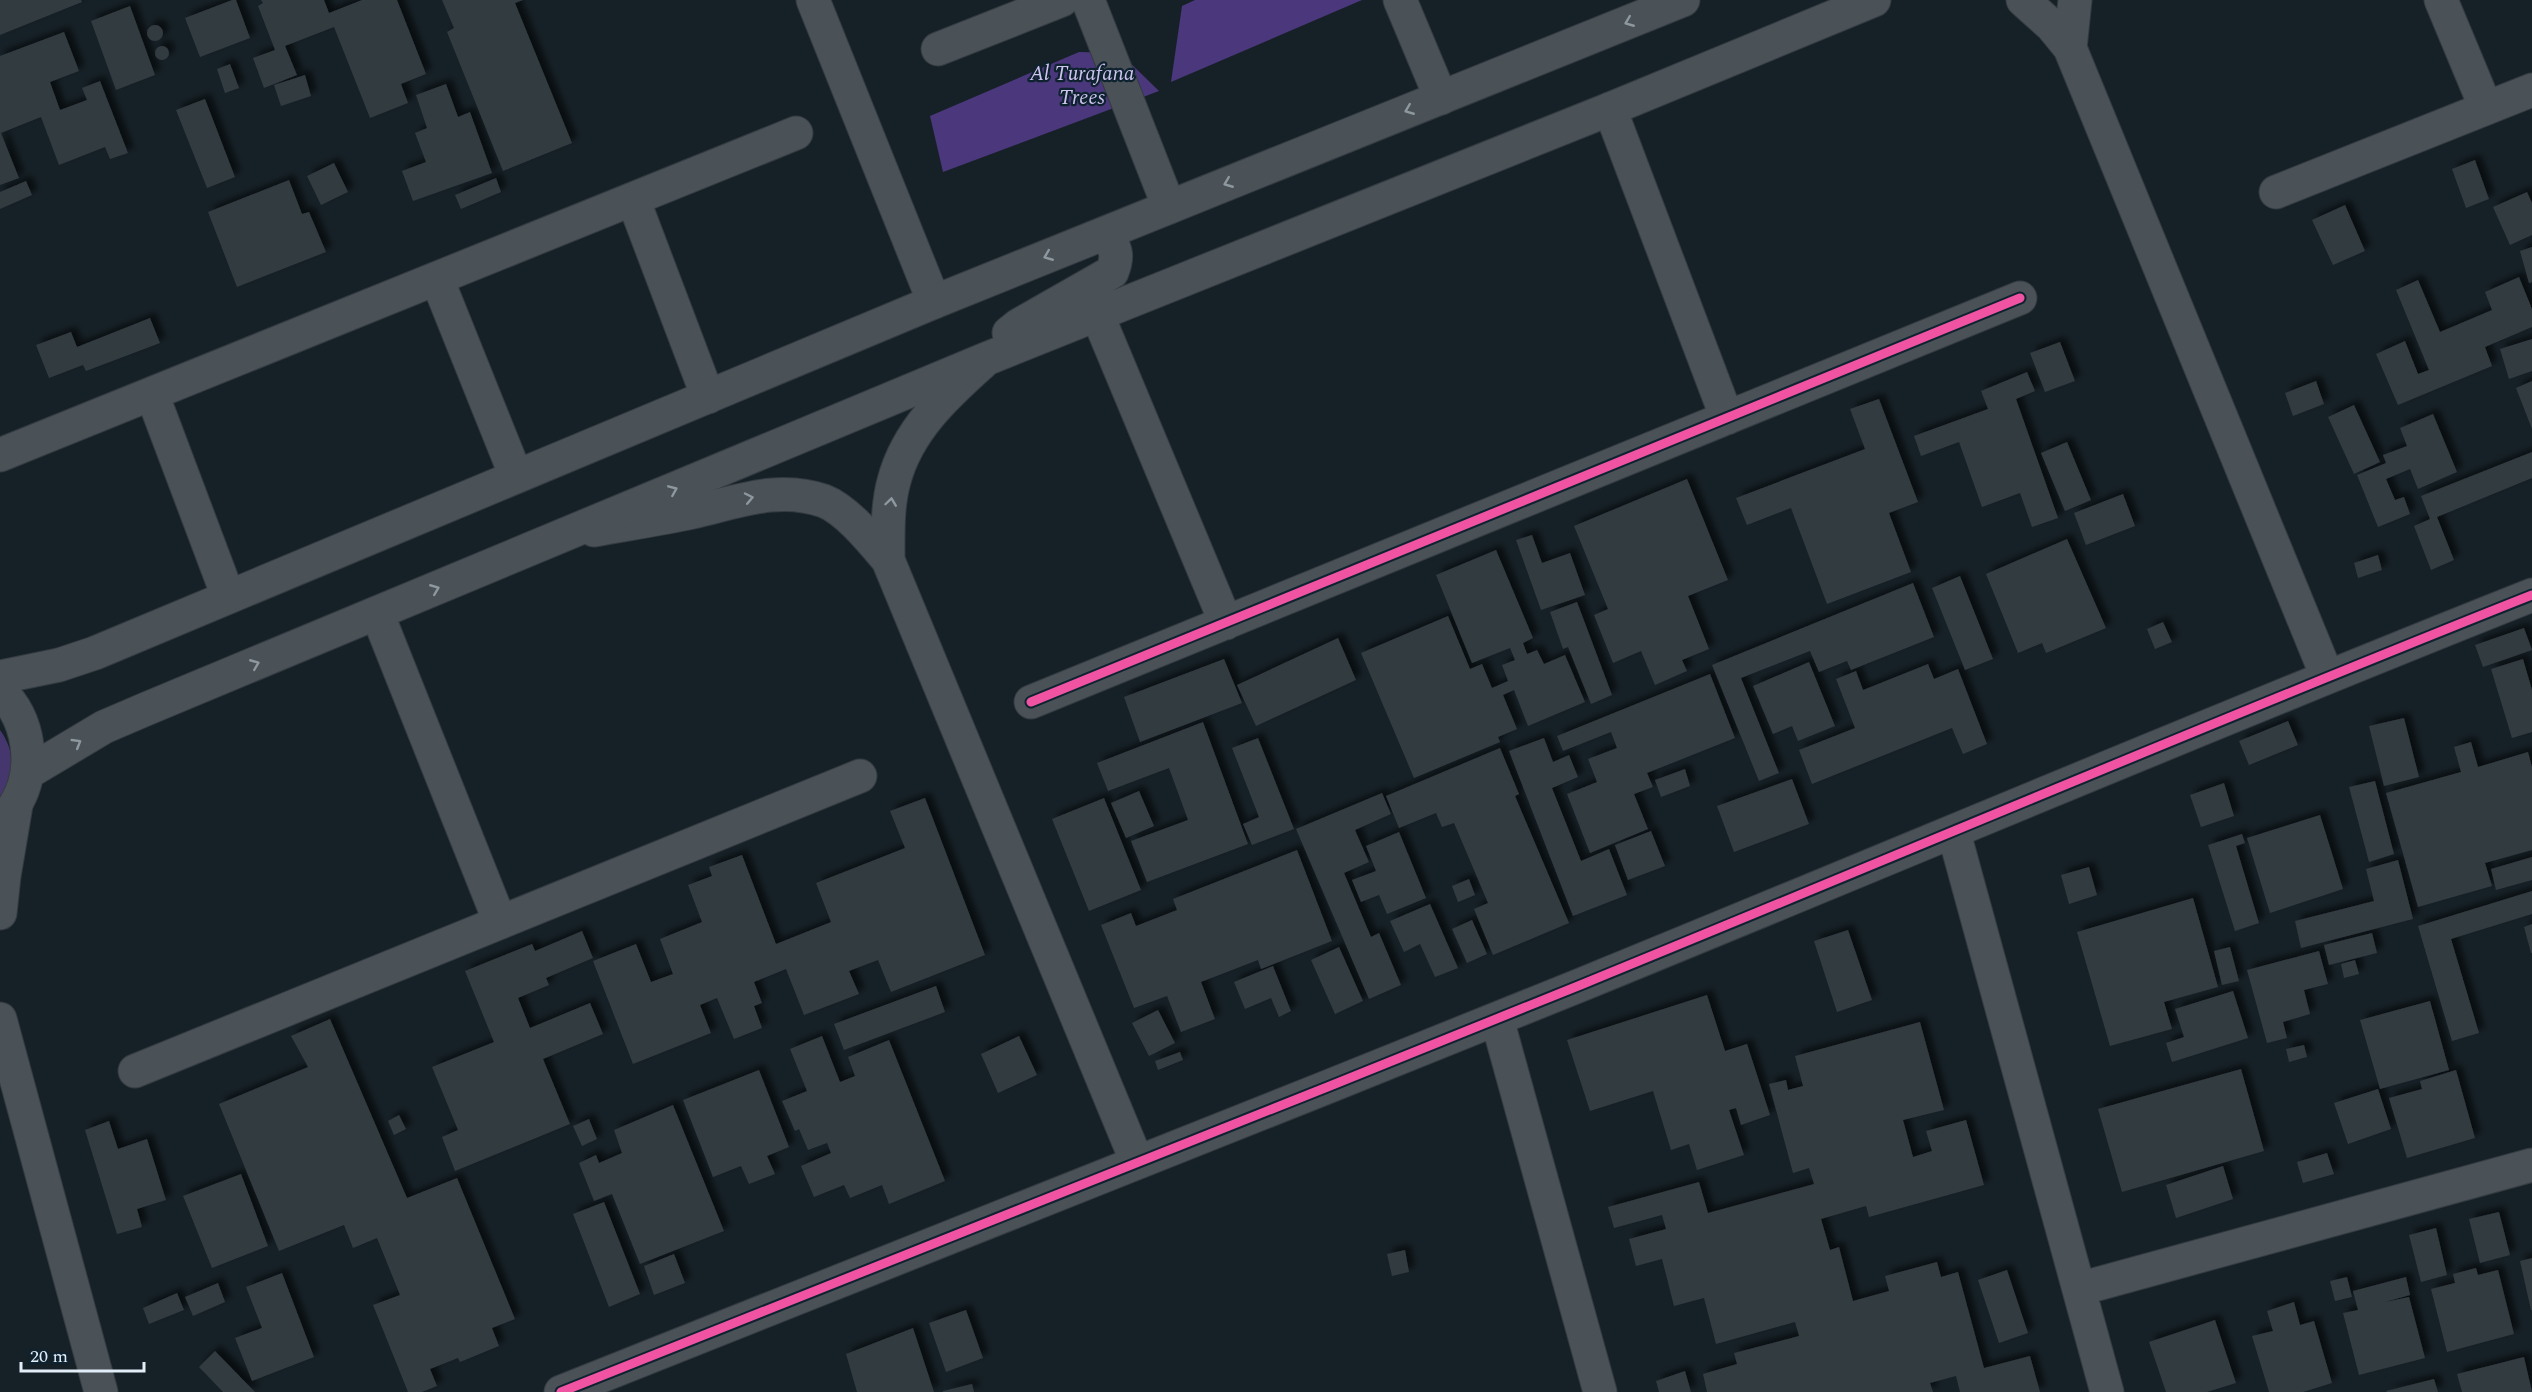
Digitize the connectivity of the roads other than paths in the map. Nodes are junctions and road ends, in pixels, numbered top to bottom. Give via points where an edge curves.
1 (813, 0) edge
2 (1062, 0) edge
3 (1088, 0) edge
4 (1400, 0) edge
5 (1874, 0) edge
6 (2023, 0) edge
7 (2075, 0) edge
8 (2441, 0) edge
9 (1678, 1) edge
10 (2070, 48) junction
11 (938, 49) dead end
12 (2532, 90) edge
13 (1441, 98) junction
14 (2486, 108) junction
15 (1610, 109) junction
16 (796, 133) dead end
17 (2276, 192) dead end
18 (633, 199) junction
19 (1169, 207) junction
20 (1104, 234) junction
21 (437, 279) junction
22 (2020, 298) dead end
23 (934, 302) junction
24 (1097, 314) junction
25 (986, 359) junction
26 (152, 394) junction
27 (708, 397) junction
28 (1727, 418) junction
29 (0, 455) edge
30 (516, 476) junction
31 (568, 534) junction
32 (888, 560) junction
33 (228, 596) junction
34 (2532, 596) edge
35 (377, 613) junction
36 (1226, 623) junction
37 (0, 676) edge
38 (2327, 676) junction
39 (0, 691) edge
40 (1031, 702) dead end
41 (27, 773) junction
42 (860, 777) dead end
43 (8, 814) edge
44 (1954, 833) junction
45 (0, 913) edge
46 (500, 922) junction
47 (0, 1019) edge
48 (1497, 1019) junction
49 (135, 1071) dead end
50 (1137, 1162) junction
51 (2532, 1165) edge
52 (2079, 1289) junction
53 (102, 1392) edge
54 (561, 1392) edge
55 (1600, 1392) edge
56 (2107, 1392) edge

1 - 23 street
2 - 11 street
3 - 19 street
4 - 13 street
5 - 15 street
6 - 10 street
7 - 10 street
8 - 14 street
9 -> 13 street
10 - 38 street
12 - 14 street
13 -> 19 street
14 - 17 street
15 - 24 street
15 - 28 street
16 - 18 street
18 - 21 street
18 - 27 street
19 - 20 street
20 -> 23 street
20 - 25 street via 1114,244 1117,259 1112,272 1019,325
21 - 26 street
21 - 30 street
22 - 28 street
23 - 27 street
24 - 25 street
24 - 36 street
31 -> 25 street
32 -> 25 street via 888,518 894,481 907,446 933,410
26 - 29 street
26 - 33 street
27 - 30 street
28 - 36 street
30 - 33 street
31 -> 32 street via 693,512 748,497 798,495 826,502 868,536
35 -> 31 street
32 - 50 street
33 - 37 street via 95,653
34 - 38 street
41 -> 35 street via 104,726
35 - 46 street
36 - 40 street
38 - 44 street
39 - 41 street via 24,730
41 - 43 street
42 - 46 street
43 - 45 street
44 - 48 street
44 - 52 street
46 - 49 street
47 - 53 street
48 - 50 street
48 - 55 street
50 - 54 street
51 - 52 street
52 - 56 street

